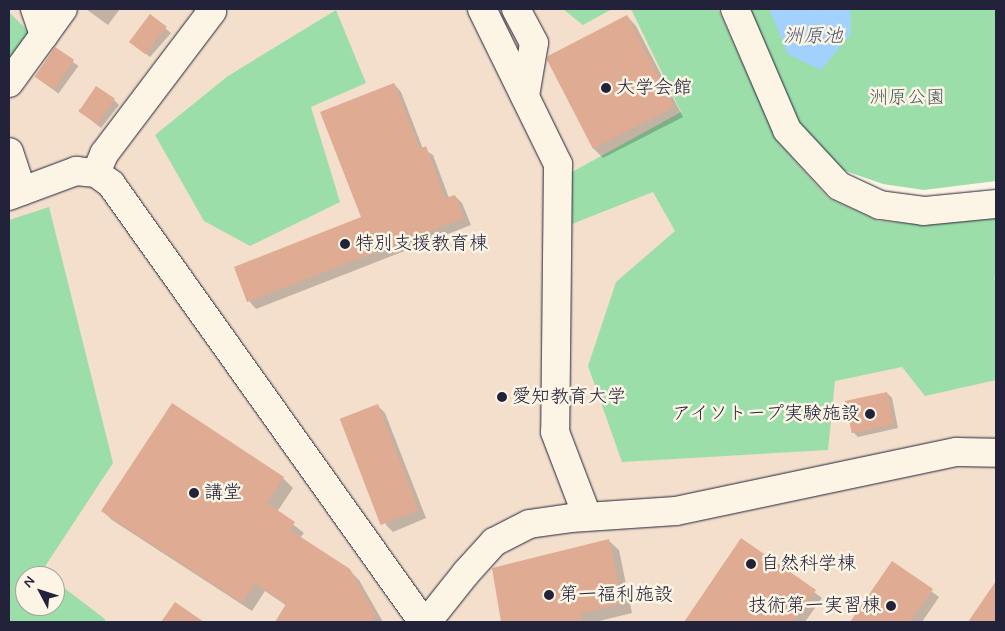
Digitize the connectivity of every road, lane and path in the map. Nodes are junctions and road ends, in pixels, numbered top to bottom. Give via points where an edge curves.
1 (35, 9) edge
2 (64, 9) edge
3 (209, 9) edge
4 (482, 9) edge
5 (516, 9) edge
6 (735, 9) edge
7 (44, 35) junction
8 (9, 83) edge
9 (525, 96) junction
10 (9, 152) edge
11 (96, 174) junction
12 (16, 194) edge
13 (996, 204) edge
14 (996, 453) edge
15 (587, 516) junction
16 (422, 622) edge
17 (427, 622) edge

1 - 7 street
2 - 7 street
3 - 11 street via 212,11 104,154
4 - 9 street
5 - 9 street via 534,43
6 - 13 street via 787,130 839,186 880,205 924,211
7 - 8 street
9 - 15 street via 558,164 555,432
10 - 12 street
11 - 12 street via 76,171
11 - 16 street via 111,184
14 - 15 street via 957,452 676,511
15 - 17 street via 529,524 494,542

